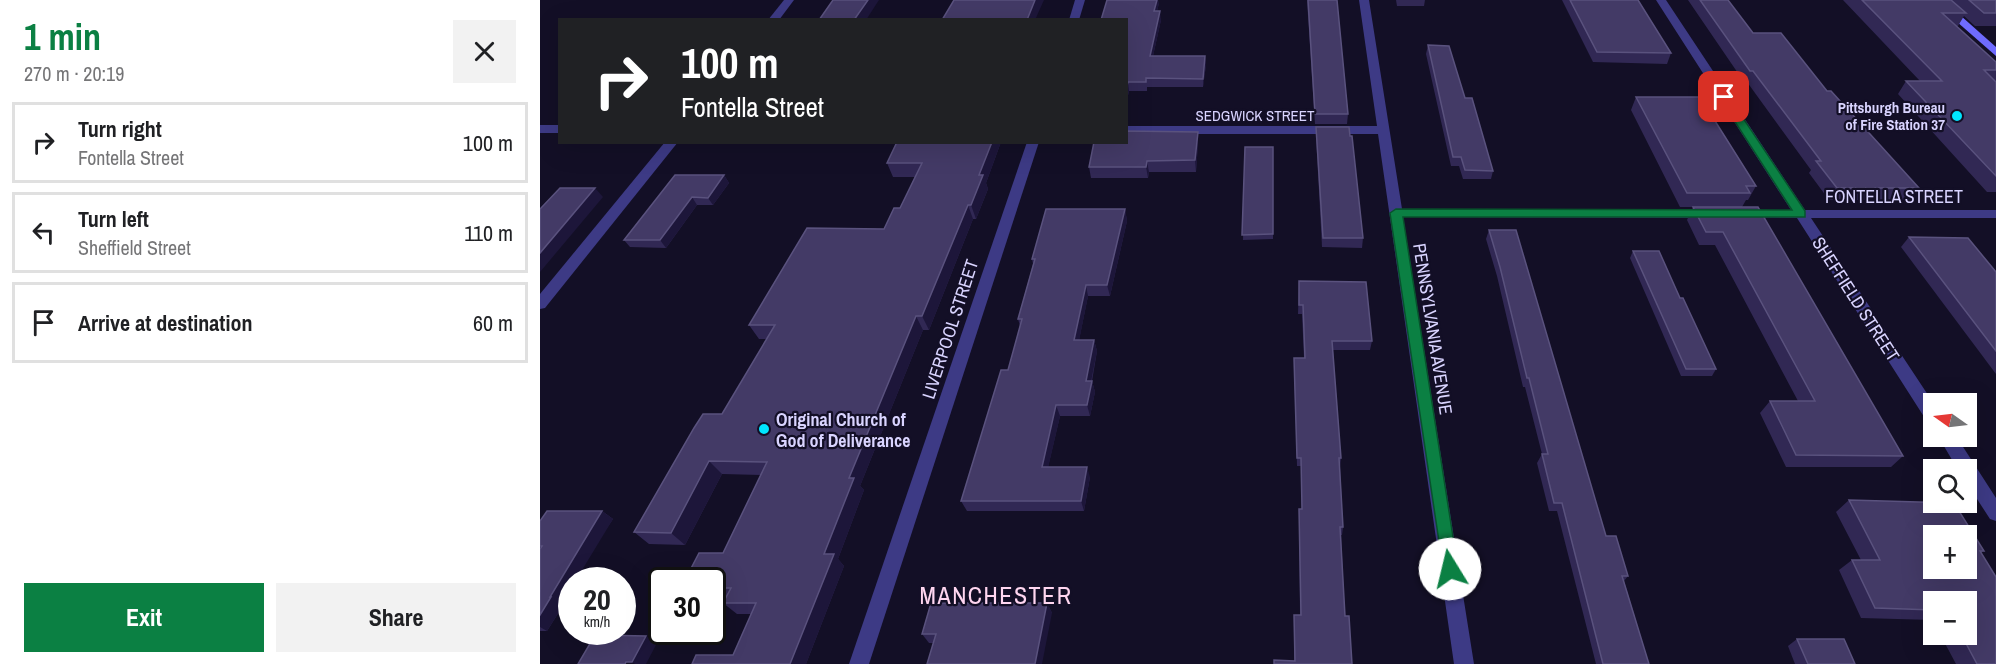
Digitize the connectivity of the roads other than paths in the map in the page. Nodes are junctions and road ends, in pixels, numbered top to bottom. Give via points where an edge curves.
1 (789, 0) edge
2 (1080, 0) edge
3 (1364, 0) edge
4 (1661, 0) edge
5 (1937, 0) edge
6 (775, 18) edge
7 (1075, 18) edge
8 (1996, 53) edge
9 (540, 129) edge
10 (558, 129) edge
11 (1128, 130) edge
12 (1384, 130) junction
13 (670, 144) edge
14 (1032, 144) edge
15 (1396, 213) junction
16 (1800, 214) junction
17 (1996, 214) edge
18 (540, 304) edge
19 (1923, 401) edge
20 (1953, 447) edge
21 (1996, 513) edge
22 (859, 664) edge
23 (1464, 664) edge

1 - 6 street
2 - 7 street
3 - 12 street, PENNSYLVANIA AVENUE
4 - 16 street, SHEFFIELD STREET
5 - 8 street
9 - 10 street
11 - 12 street, SEDGWICK STREET
12 - 15 street, PENNSYLVANIA AVENUE
13 - 18 street
14 - 22 street, LIVERPOOL STREET
15 - 16 street, FONTELLA STREET
15 - 23 street, PENNSYLVANIA AVENUE
16 - 17 street, FONTELLA STREET
16 - 19 street, SHEFFIELD STREET
20 - 21 street

